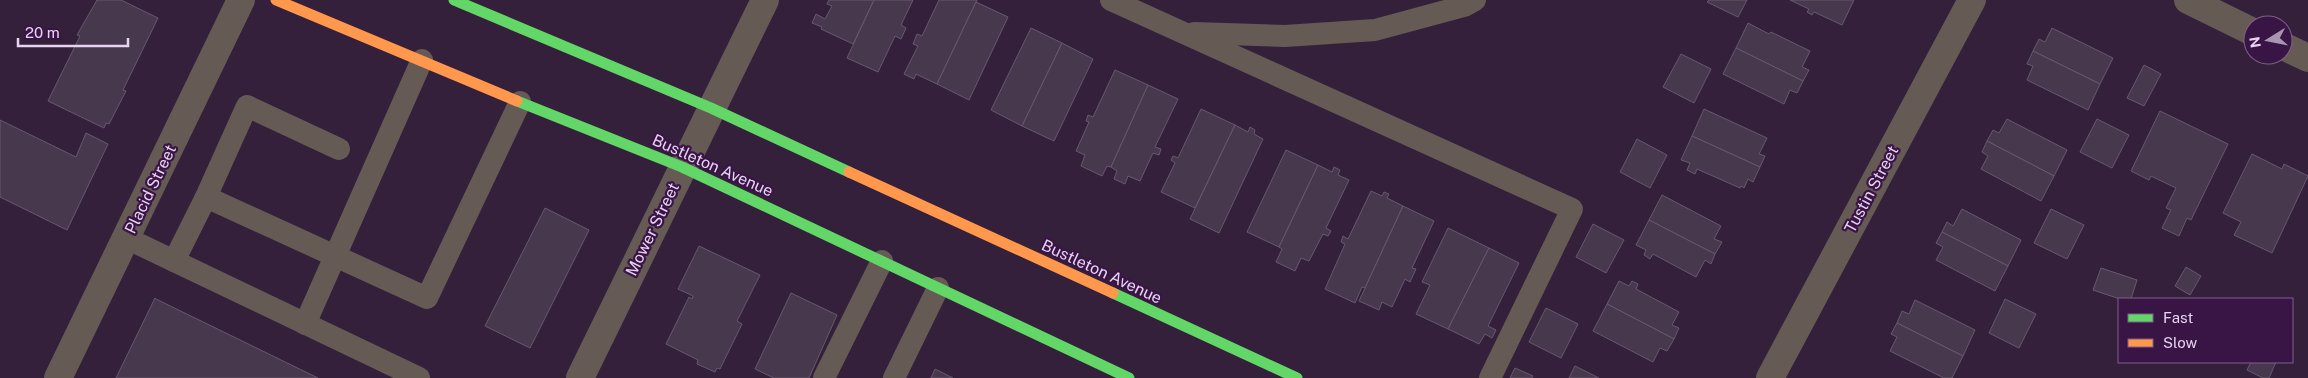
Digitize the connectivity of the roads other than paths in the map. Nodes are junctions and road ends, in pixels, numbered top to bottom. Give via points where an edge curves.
1 (241, 0) edge
2 (276, 0) edge
3 (454, 0) edge
4 (765, 0) edge
5 (1111, 0) edge
6 (1475, 0) edge
7 (1972, 0) edge
8 (2188, 0) edge
9 (2243, 27) edge
10 (1183, 32) junction
11 (2293, 51) edge
12 (2308, 58) edge
13 (422, 60) junction
14 (520, 102) junction
15 (711, 108) junction
16 (339, 149) dead end
17 (682, 167) junction
18 (206, 197) junction
19 (126, 238) junction
20 (335, 257) junction
21 (174, 261) junction
22 (882, 261) junction
23 (938, 288) junction
24 (305, 324) junction
25 (1119, 376) edge
26 (58, 378) edge
27 (419, 378) edge
28 (580, 378) edge
29 (824, 378) edge
30 (894, 378) edge
31 (1297, 378) edge
32 (1490, 378) edge
33 (1770, 378) edge

1 - 19 street, Placid Street
2 - 13 main road, Bustleton Avenue
3 - 15 main road, Bustleton Avenue
4 - 15 street, Mower Street
5 - 10 lane
6 - 10 lane via 1464,6 1375,30 1285,36
7 - 33 street, Tustin Street
8 - 9 street
10 - 32 lane via 1572,209
11 - 12 street
13 - 14 main road, Bustleton Avenue
13 - 20 lane
14 - 17 main road, Bustleton Avenue
14 - 20 lane via 427,298
15 - 17 street, Mower Street
15 - 31 main road, Bustleton Avenue
16 - 18 lane via 247,106
17 - 22 main road, Bustleton Avenue
17 - 28 street, Mower Street
18 - 20 lane
18 - 21 lane
19 - 21 lane
19 - 26 street, Placid Street
20 - 24 lane
21 - 24 lane
22 - 23 main road, Bustleton Avenue
22 - 29 lane
23 - 25 main road, Bustleton Avenue
23 - 30 lane
24 - 27 lane

